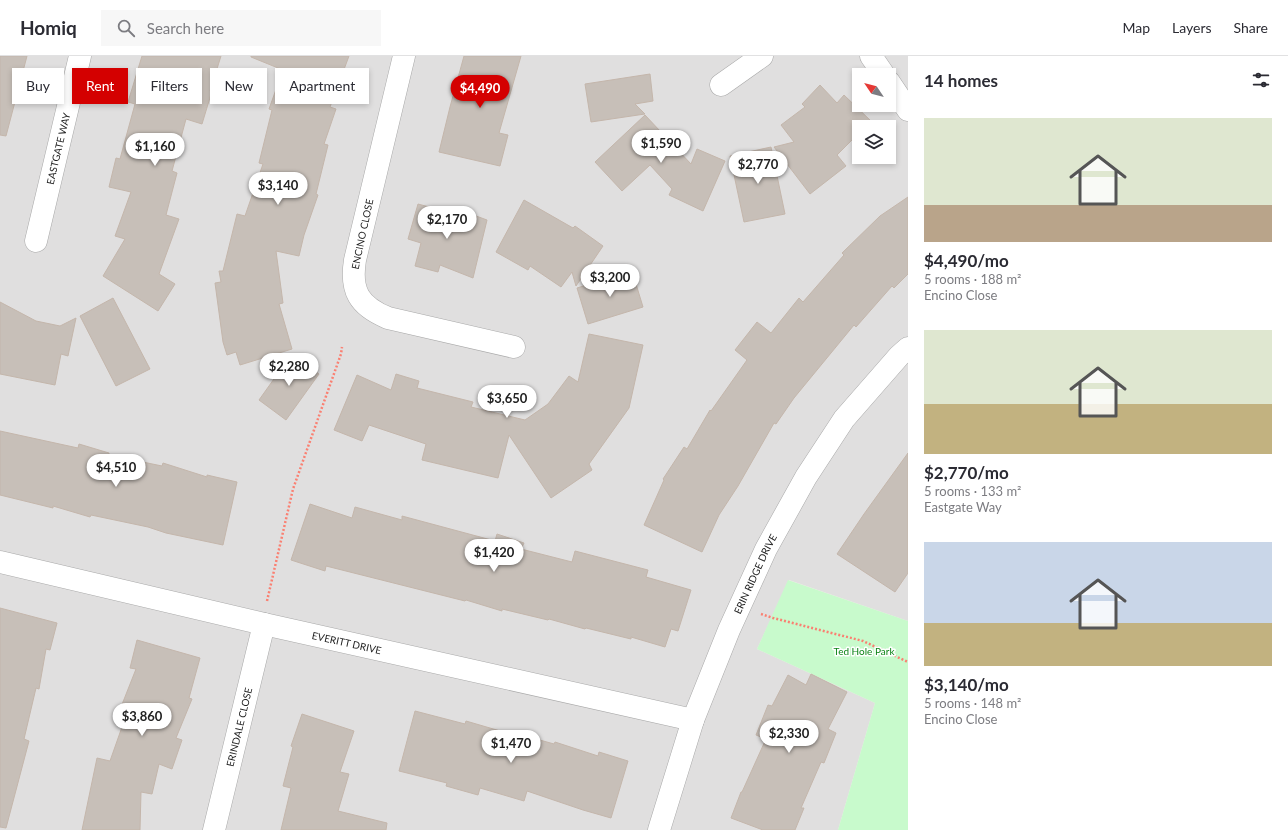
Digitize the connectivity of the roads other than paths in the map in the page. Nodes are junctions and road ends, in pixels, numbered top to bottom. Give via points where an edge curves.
1 (80, 56) edge
2 (404, 56) edge
3 (762, 56) edge
4 (871, 56) edge
5 (879, 68) edge
6 (721, 85) dead end
7 (896, 92) edge
8 (908, 110) edge
9 (36, 241) dead end
10 (514, 347) dead end
11 (908, 348) edge
12 (0, 562) edge
13 (264, 624) junction
14 (693, 720) junction
15 (214, 830) edge
16 (659, 830) edge

1 - 9 street, EASTGATE WAY
2 - 10 street, ENCINO CLOSE via 355,260 353,280 356,291 360,300 368,307 388,318
3 - 6 street
4 - 5 street
7 - 8 street
11 - 14 street, ERIN RIDGE DRIVE via 844,419 802,484 740,603
12 - 13 street, EVERITT DRIVE
13 - 14 street, EVERITT DRIVE
13 - 15 street, ERINDALE CLOSE
14 - 16 street, ERIN RIDGE DRIVE

